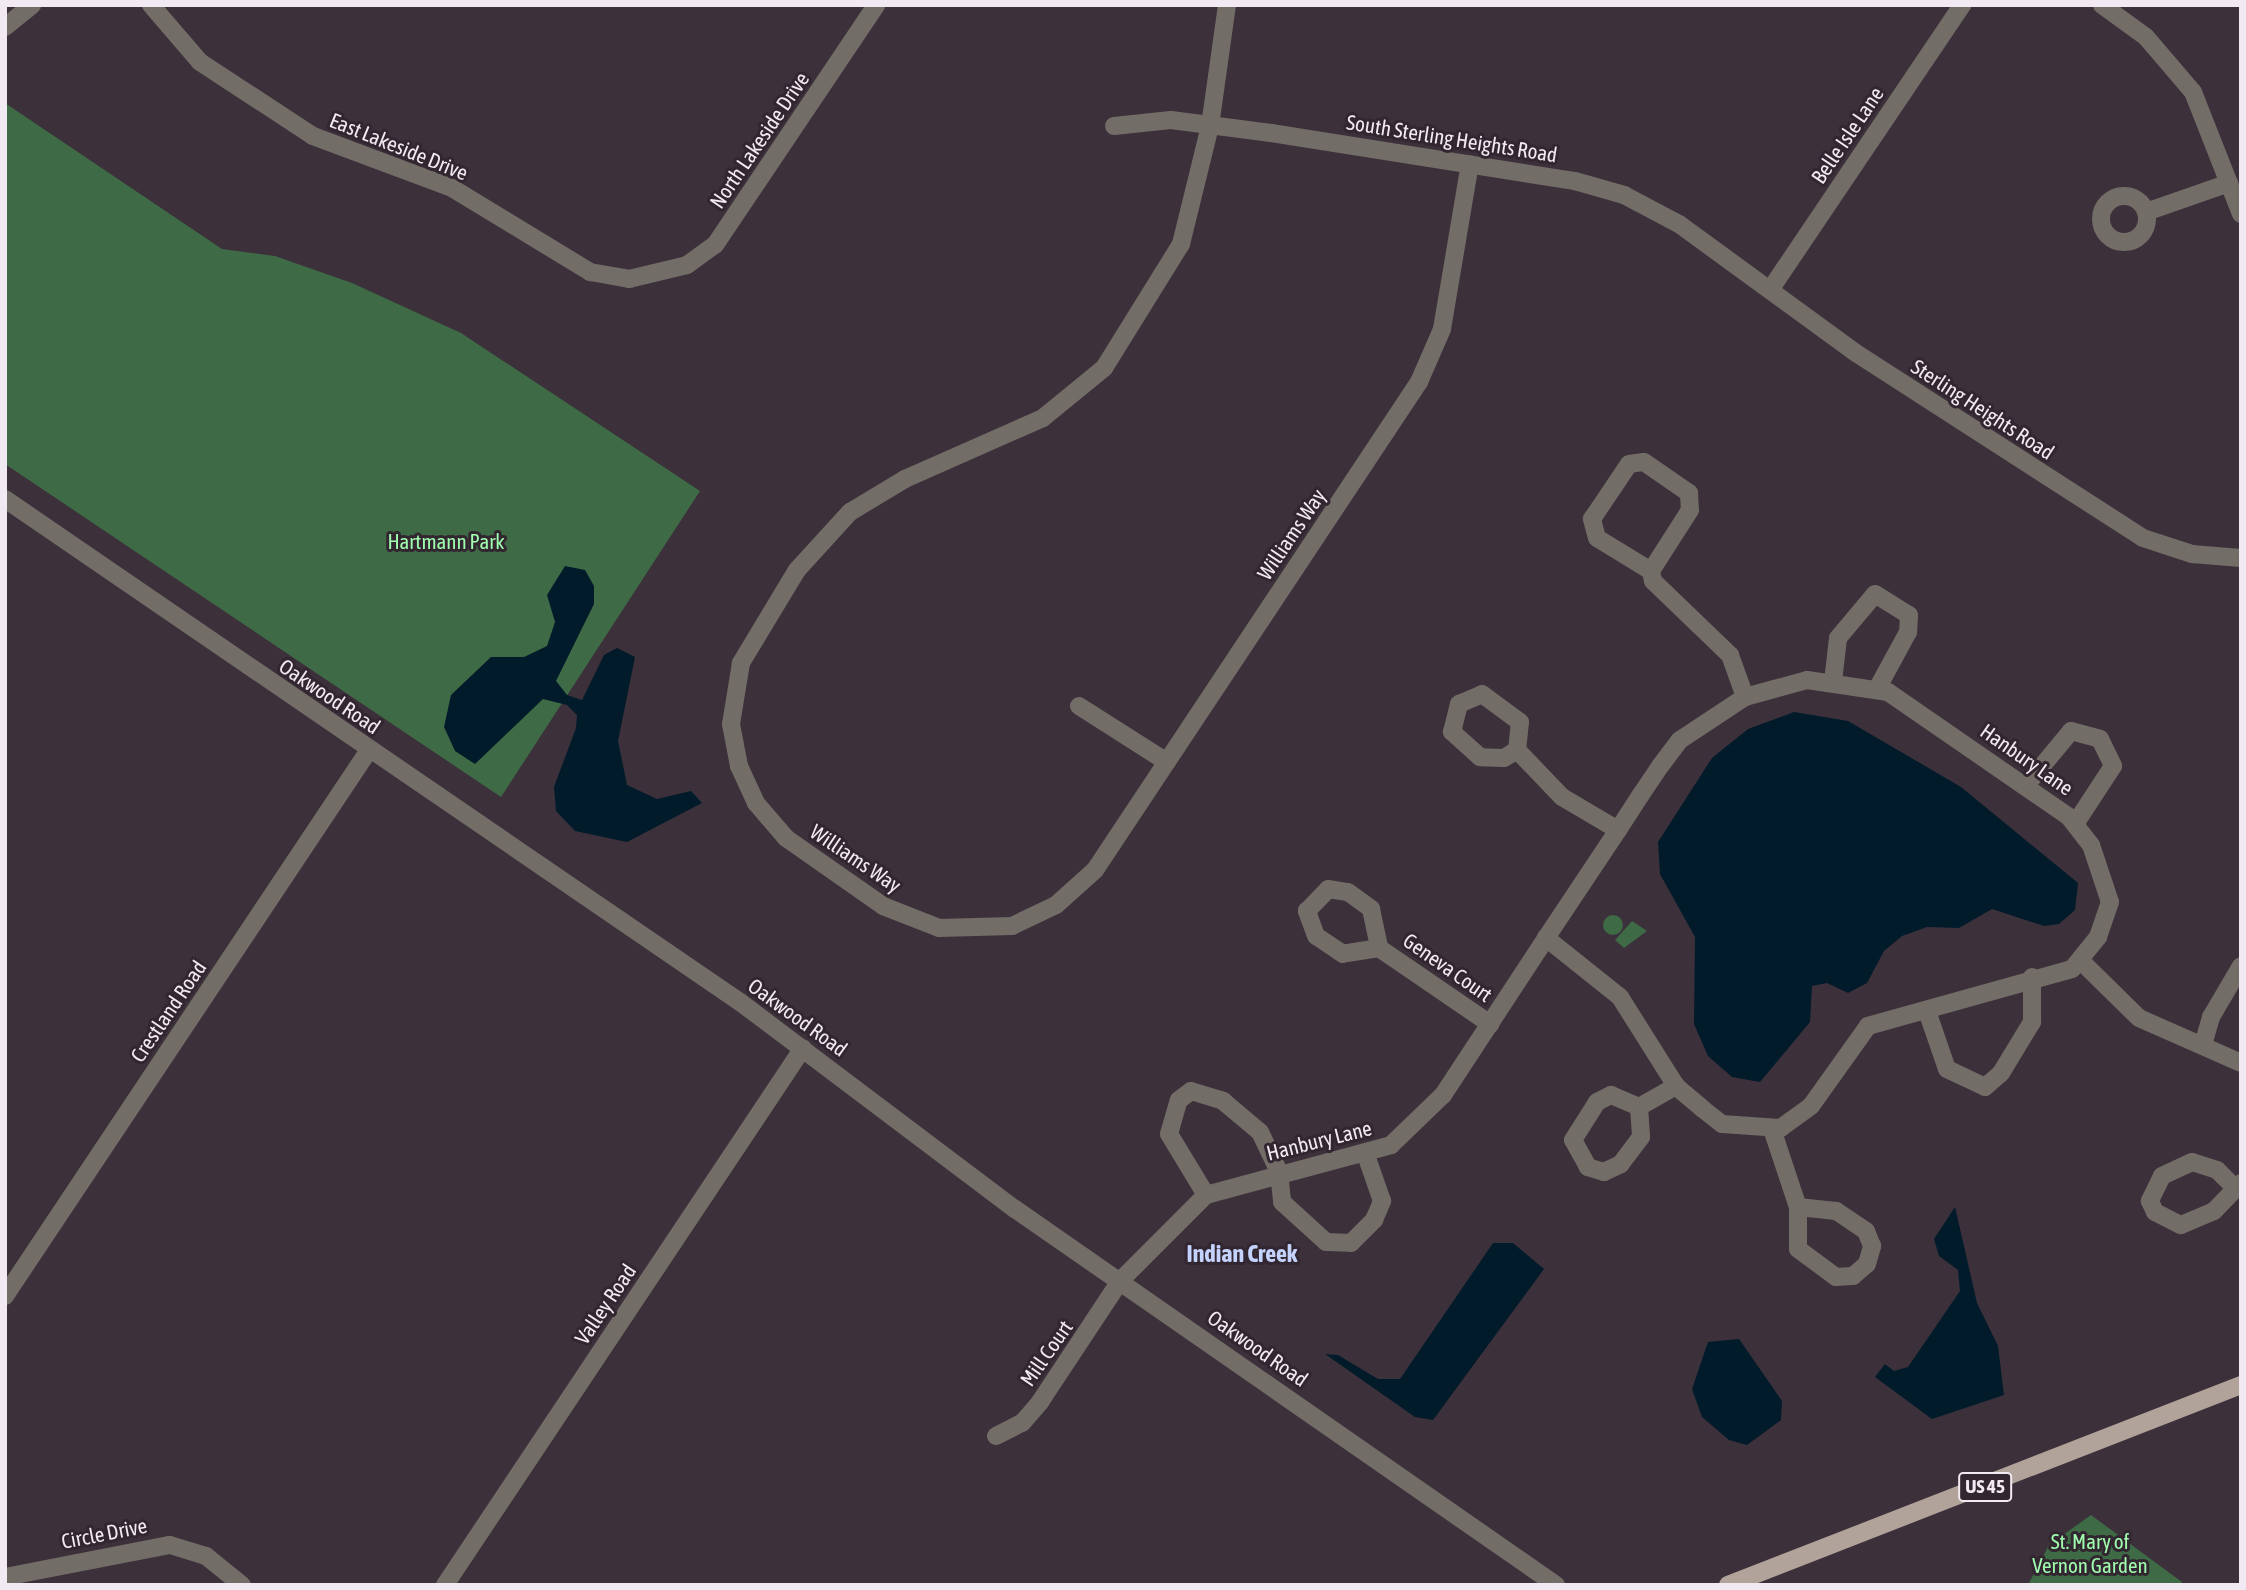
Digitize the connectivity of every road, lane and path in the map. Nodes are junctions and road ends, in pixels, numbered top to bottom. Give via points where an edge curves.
1 (32, 5) edge
2 (151, 5) edge
3 (876, 5) edge
4 (1227, 5) edge
5 (1962, 5) edge
6 (2102, 5) edge
7 (5, 27) edge
8 (1210, 125) junction
9 (1114, 126) dead end
10 (1470, 164) junction
11 (2229, 183) junction
12 (2146, 212) dead end
13 (2241, 214) edge
14 (1719, 254) joint
15 (657, 276) joint
16 (1770, 290) junction
17 (5, 499) edge
18 (2241, 558) edge
19 (1651, 571) junction
20 (1833, 682) junction
21 (1877, 689) junction
22 (1745, 696) junction
23 (1079, 706) dead end
24 (369, 750) junction
25 (1517, 750) dead end
26 (1167, 762) junction
27 (2027, 784) junction
28 (2075, 824) junction
29 (1618, 830) junction
30 (1546, 938) junction
31 (1380, 947) dead end
32 (2083, 962) junction
33 (2241, 966) edge
34 (2032, 977) junction
35 (1927, 1011) junction
36 (1490, 1024) junction
37 (2203, 1045) junction
38 (803, 1048) junction
39 (2241, 1063) edge
40 (1676, 1086) junction
41 (1639, 1107) junction
42 (1772, 1129) junction
43 (1366, 1155) junction
44 (1279, 1172) junction
45 (2237, 1184) edge
46 (1206, 1195) junction
47 (1798, 1207) junction
48 (1120, 1281) junction
49 (5, 1296) edge
50 (2241, 1385) edge
51 (996, 1436) dead end
52 (5, 1577) edge
53 (242, 1585) edge
54 (445, 1585) edge
55 (1556, 1585) edge
56 (1728, 1585) edge

1 - 7 street
2 - 15 street, East Lakeside Drive via 192,55 313,136 452,188 590,272
3 - 15 street, North Lakeside Drive via 715,245 687,265
4 - 8 street, Williams Way
5 - 16 street, Belle Isle Lane
6 - 11 street via 2174,64 2210,125
8 - 9 street, South Sterling Heights Road via 1171,120
8 - 10 street, South Sterling Heights Road
8 - 26 street, Williams Way via 1181,244 1104,368 1043,418 905,479 850,512 819,541 757,631 732,702 738,766 757,803 786,838 883,906 939,928 1012,926 1056,905 1095,870
10 - 14 street, South Sterling Heights Road via 1600,187 1679,224
10 - 26 street, Williams Way via 1448,299 1432,357
11 - 12 street
11 - 13 street
14 - 16 street, Sterling Heights Road
16 - 18 street, Sterling Heights Road via 1856,353 2143,538 2192,554
17 - 24 street, Oakwood Road
19 - 19 street via 1690,510 1689,492 1644,462 1629,464 1592,519 1597,538
19 - 22 street via 1665,598 1730,655
20 - 21 street, Hanbury Lane
20 - 21 street via 1838,638 1874,594 1909,615 1909,632
20 - 22 street, Hanbury Lane via 1775,685
21 - 27 street, Hanbury Lane
22 - 29 street, Hanbury Lane via 1680,740
23 - 26 street
24 - 38 street, Oakwood Road
24 - 49 street, Crestland Road
25 - 29 street via 1562,797
27 - 28 street, Hanbury Lane
27 - 28 street via 2071,731 2100,739 2113,766
28 - 32 street, Hanbury Lane via 2104,874 2110,902
29 - 30 street, Hanbury Lane
30 - 36 street, Hanbury Lane
30 - 40 street via 1620,997
31 - 36 street, Geneva Court
32 - 34 street
32 - 37 street via 2139,1018
33 - 37 street via 2211,1017
34 - 35 street
34 - 35 street via 2032,1022 2001,1073 1986,1087 1947,1069
35 - 42 street via 1868,1026 1811,1106
36 - 43 street, Hanbury Lane via 1443,1095 1391,1145
37 - 39 street
38 - 48 street, Oakwood Road
38 - 54 street, Valley Road
40 - 41 street
40 - 42 street via 1722,1124
41 - 41 street via 1611,1096 1597,1102 1573,1140 1588,1167 1604,1172 1621,1164 1641,1137
42 - 47 street
43 - 44 street, Hanbury Lane
43 - 44 street via 1382,1201 1363,1236 1351,1243 1326,1242 1300,1220 1282,1202
44 - 46 street, Hanbury Lane
44 - 46 street via 1260,1132 1223,1101 1191,1091 1179,1100 1169,1134
45 - 45 street via 2217,1170 2192,1162 2162,1176 2150,1201 2155,1212 2181,1225 2214,1211
46 - 48 street, Hanbury Lane
47 - 47 street via 1798,1249 1836,1277 1853,1276 1867,1264 1872,1246 1866,1231 1836,1211
48 - 51 street, Mill Court via 1040,1402 1022,1423
48 - 55 street, Oakwood Road
50 - 56 main road, US 45
52 - 53 street, Circle Drive via 170,1545 206,1556

